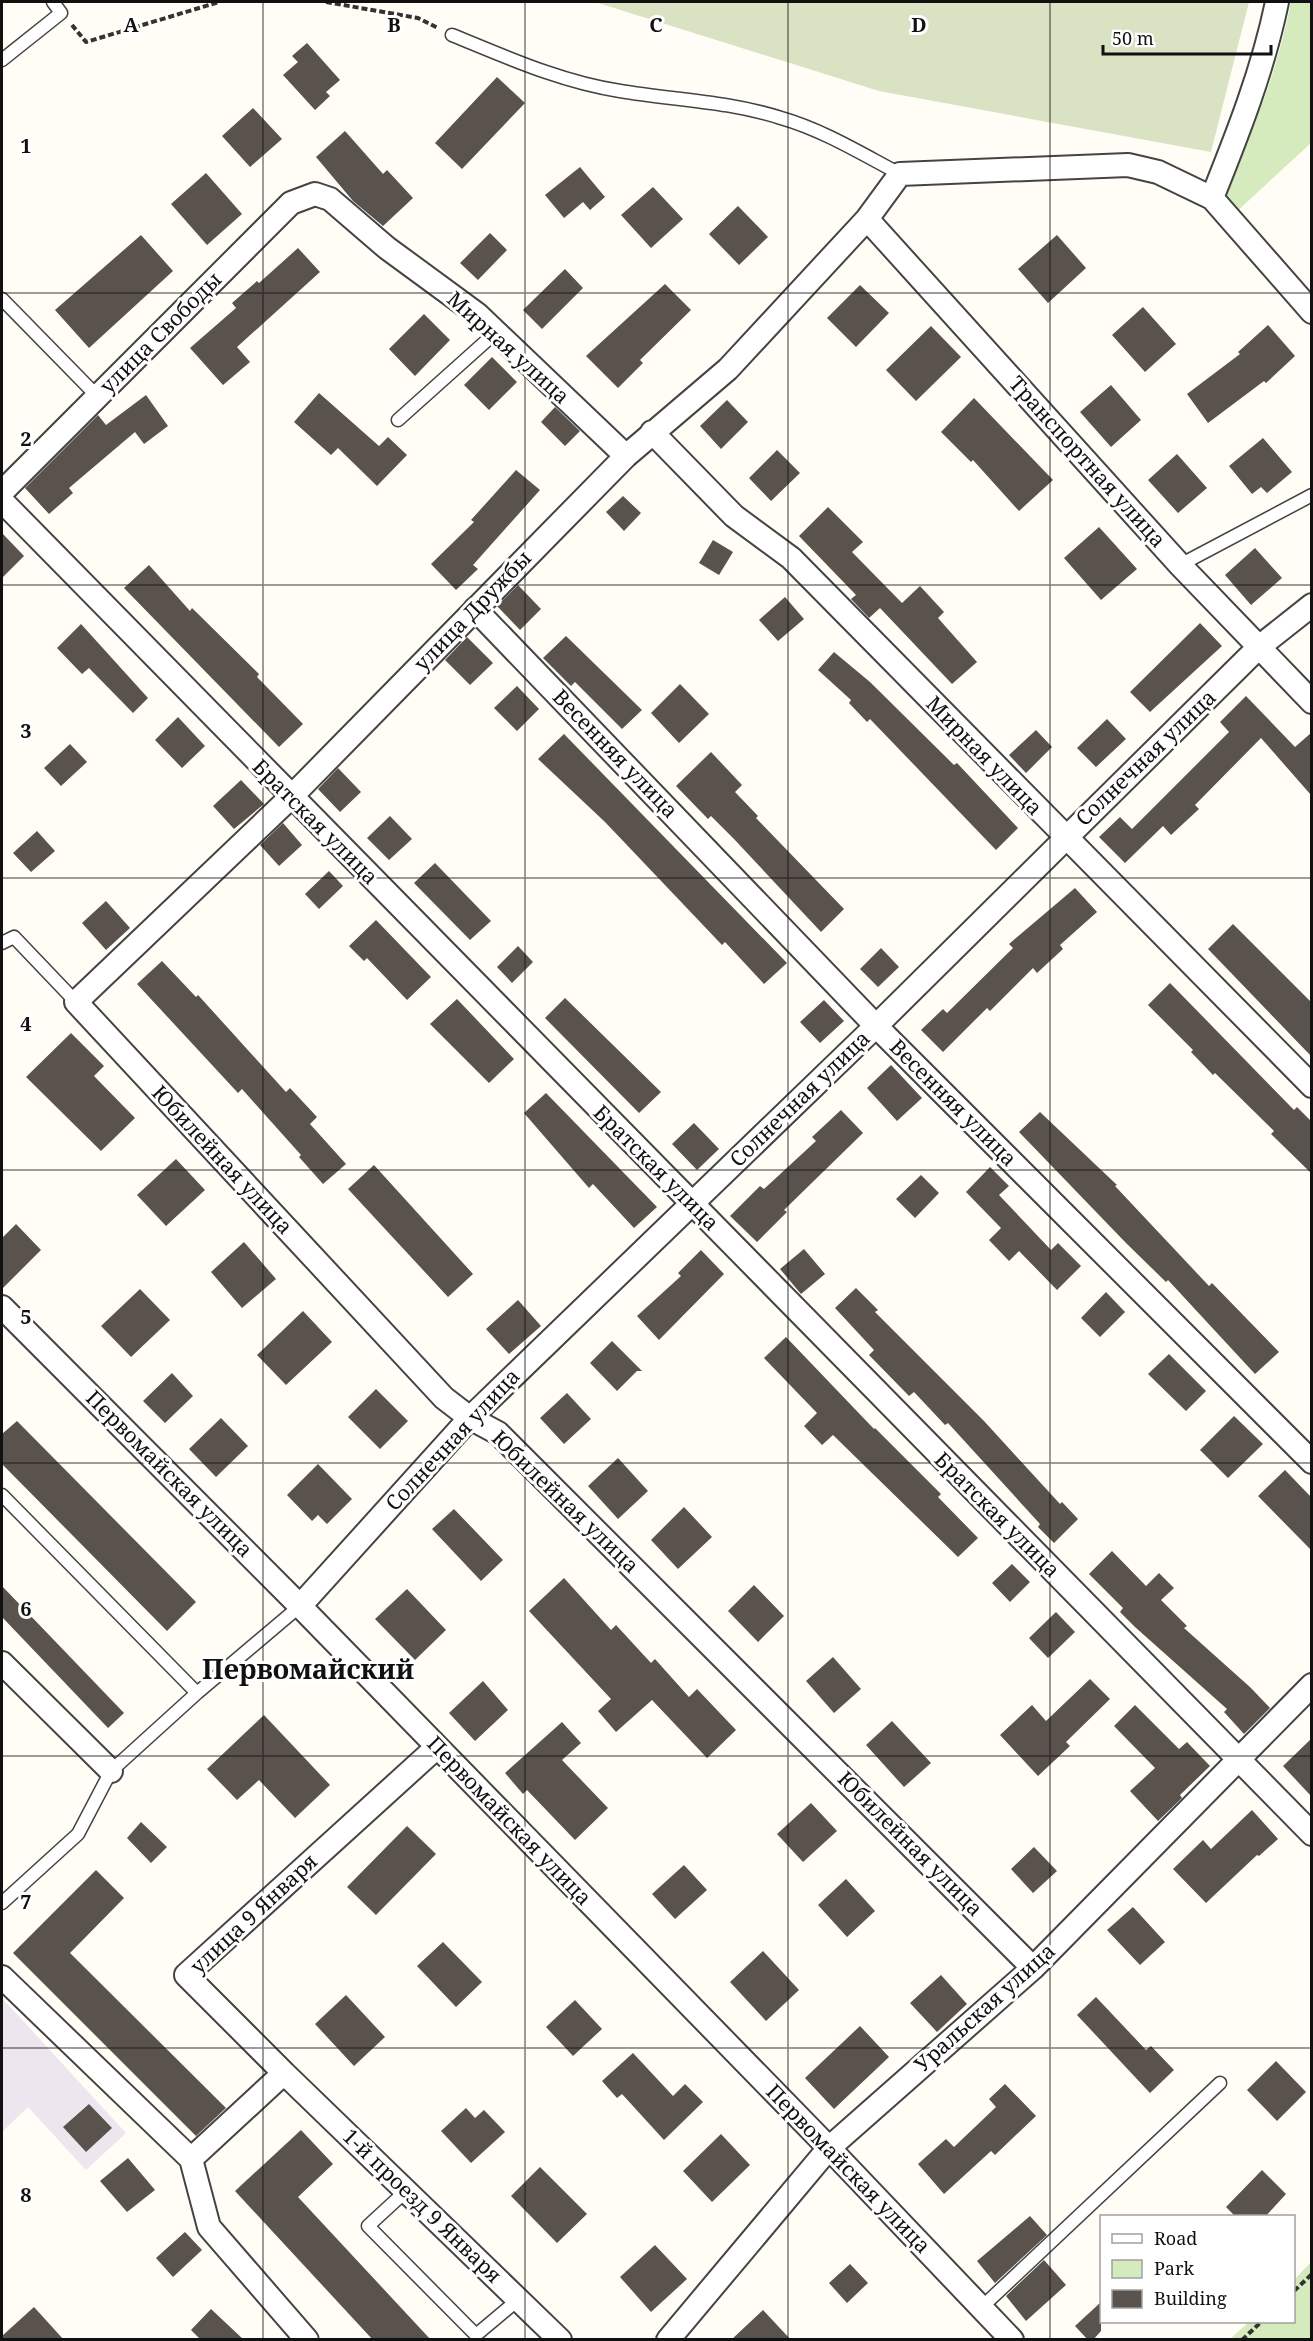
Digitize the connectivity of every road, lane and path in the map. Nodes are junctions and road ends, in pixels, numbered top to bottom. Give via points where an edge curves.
1 (53, 2) edge
2 (219, 2) edge
3 (326, 2) edge
4 (1277, 2) edge
5 (62, 13) junction
6 (452, 35) joint
7 (2, 60) edge
8 (900, 174) junction
9 (1212, 198) junction
10 (330, 199) joint
11 (867, 219) junction
12 (2, 299) edge
13 (1311, 312) edge
14 (494, 333) junction
15 (97, 396) junction
16 (398, 420) dead end
17 (652, 432) junction
18 (626, 456) junction
19 (2, 492) edge
20 (1311, 495) edge
21 (2, 501) edge
22 (1180, 565) junction
23 (1311, 605) edge
24 (475, 609) junction
25 (1258, 647) junction
26 (1311, 702) edge
27 (291, 797) junction
28 (1064, 838) junction
29 (2, 943) edge
30 (76, 1002) junction
31 (876, 1026) junction
32 (1311, 1086) edge
33 (691, 1203) junction
34 (4, 1314) edge
35 (470, 1418) junction
36 (1311, 1462) edge
37 (2, 1495) edge
38 (300, 1606) junction
39 (2, 1663) edge
40 (1311, 1685) edge
41 (197, 1693) junction
42 (437, 1747) junction
43 (1238, 1759) junction
44 (111, 1771) junction
45 (1311, 1834) edge
46 (2, 1903) edge
47 (1033, 1968) junction
48 (2, 1977) edge
49 (284, 2073) junction
50 (1221, 2083) dead end
51 (830, 2148) junction
52 (190, 2159) junction
53 (406, 2191) junction
54 (1311, 2274) edge
55 (1295, 2289) edge
56 (519, 2299) junction
57 (982, 2307) junction
58 (1260, 2323) edge
59 (307, 2340) edge
60 (560, 2340) edge
61 (668, 2340) edge
62 (1012, 2340) edge
63 (1242, 2340) edge

1 - 5 lane
2 - 5 path via 86,42
3 - 6 path via 418,18
4 - 9 street via 1269,44 1250,103
5 - 7 lane
6 - 8 lane via 543,72 618,91 714,102 782,118
8 - 9 street via 1128,165 1158,172
8 - 11 street, улица Дружбы
9 - 13 street
10 - 14 street, Мирная улица via 387,248 477,314
10 - 15 street, улица Свободы via 315,194 291,203
11 - 17 street, улица Дружбы via 728,369
11 - 22 street, Транспортная улица
12 - 15 lane
14 - 16 lane
14 - 18 street, Мирная улица
15 - 19 street, улица Свободы
17 - 18 street, улица Дружбы
17 - 28 street, Мирная улица via 734,516 791,558
18 - 24 street, улица Дружбы
20 - 22 lane
21 - 27 street, Братская улица
22 - 25 street, Транспортная улица
23 - 25 street, Солнечная улица
24 - 27 street, улица Дружбы
24 - 31 street, Весенняя улица
25 - 26 street, Транспортная улица
25 - 28 street, Солнечная улица
27 - 30 street, улица Дружбы
27 - 33 street, Братская улица
28 - 31 street, Солнечная улица
28 - 32 street, Мирная улица
29 - 30 lane, Юбилейная улица via 15,937
30 - 35 street, Юбилейная улица via 444,1398
31 - 33 street, Солнечная улица
31 - 36 street, Весенняя улица
33 - 35 street, Солнечная улица
33 - 43 street, Братская улица
34 - 38 street, Первомайская улица
35 - 38 street, Солнечная улица
35 - 47 street, Юбилейная улица via 498,1433
37 - 41 lane
38 - 41 lane
38 - 42 street, Первомайская улица
39 - 44 street
40 - 43 street, Уральская улица
41 - 44 lane
42 - 49 street, улица 9 Января via 186,1975
42 - 51 street, Первомайская улица
43 - 45 street, Братская улица
43 - 47 street, Уральская улица
44 - 46 lane via 78,1834
47 - 51 street, Уральская улица
48 - 52 street
49 - 52 street
49 - 53 street, 1-й проезд 9 Января
50 - 57 lane
51 - 57 street, Первомайская улица
51 - 61 street, Уральская улица
52 - 59 street via 209,2227
53 - 56 street, 1-й проезд 9 Января
53 - 56 lane via 368,2226 476,2335
54 - 55 path
56 - 60 street, 1-й проезд 9 Января
57 - 62 street, Первомайская улица
58 - 63 path

